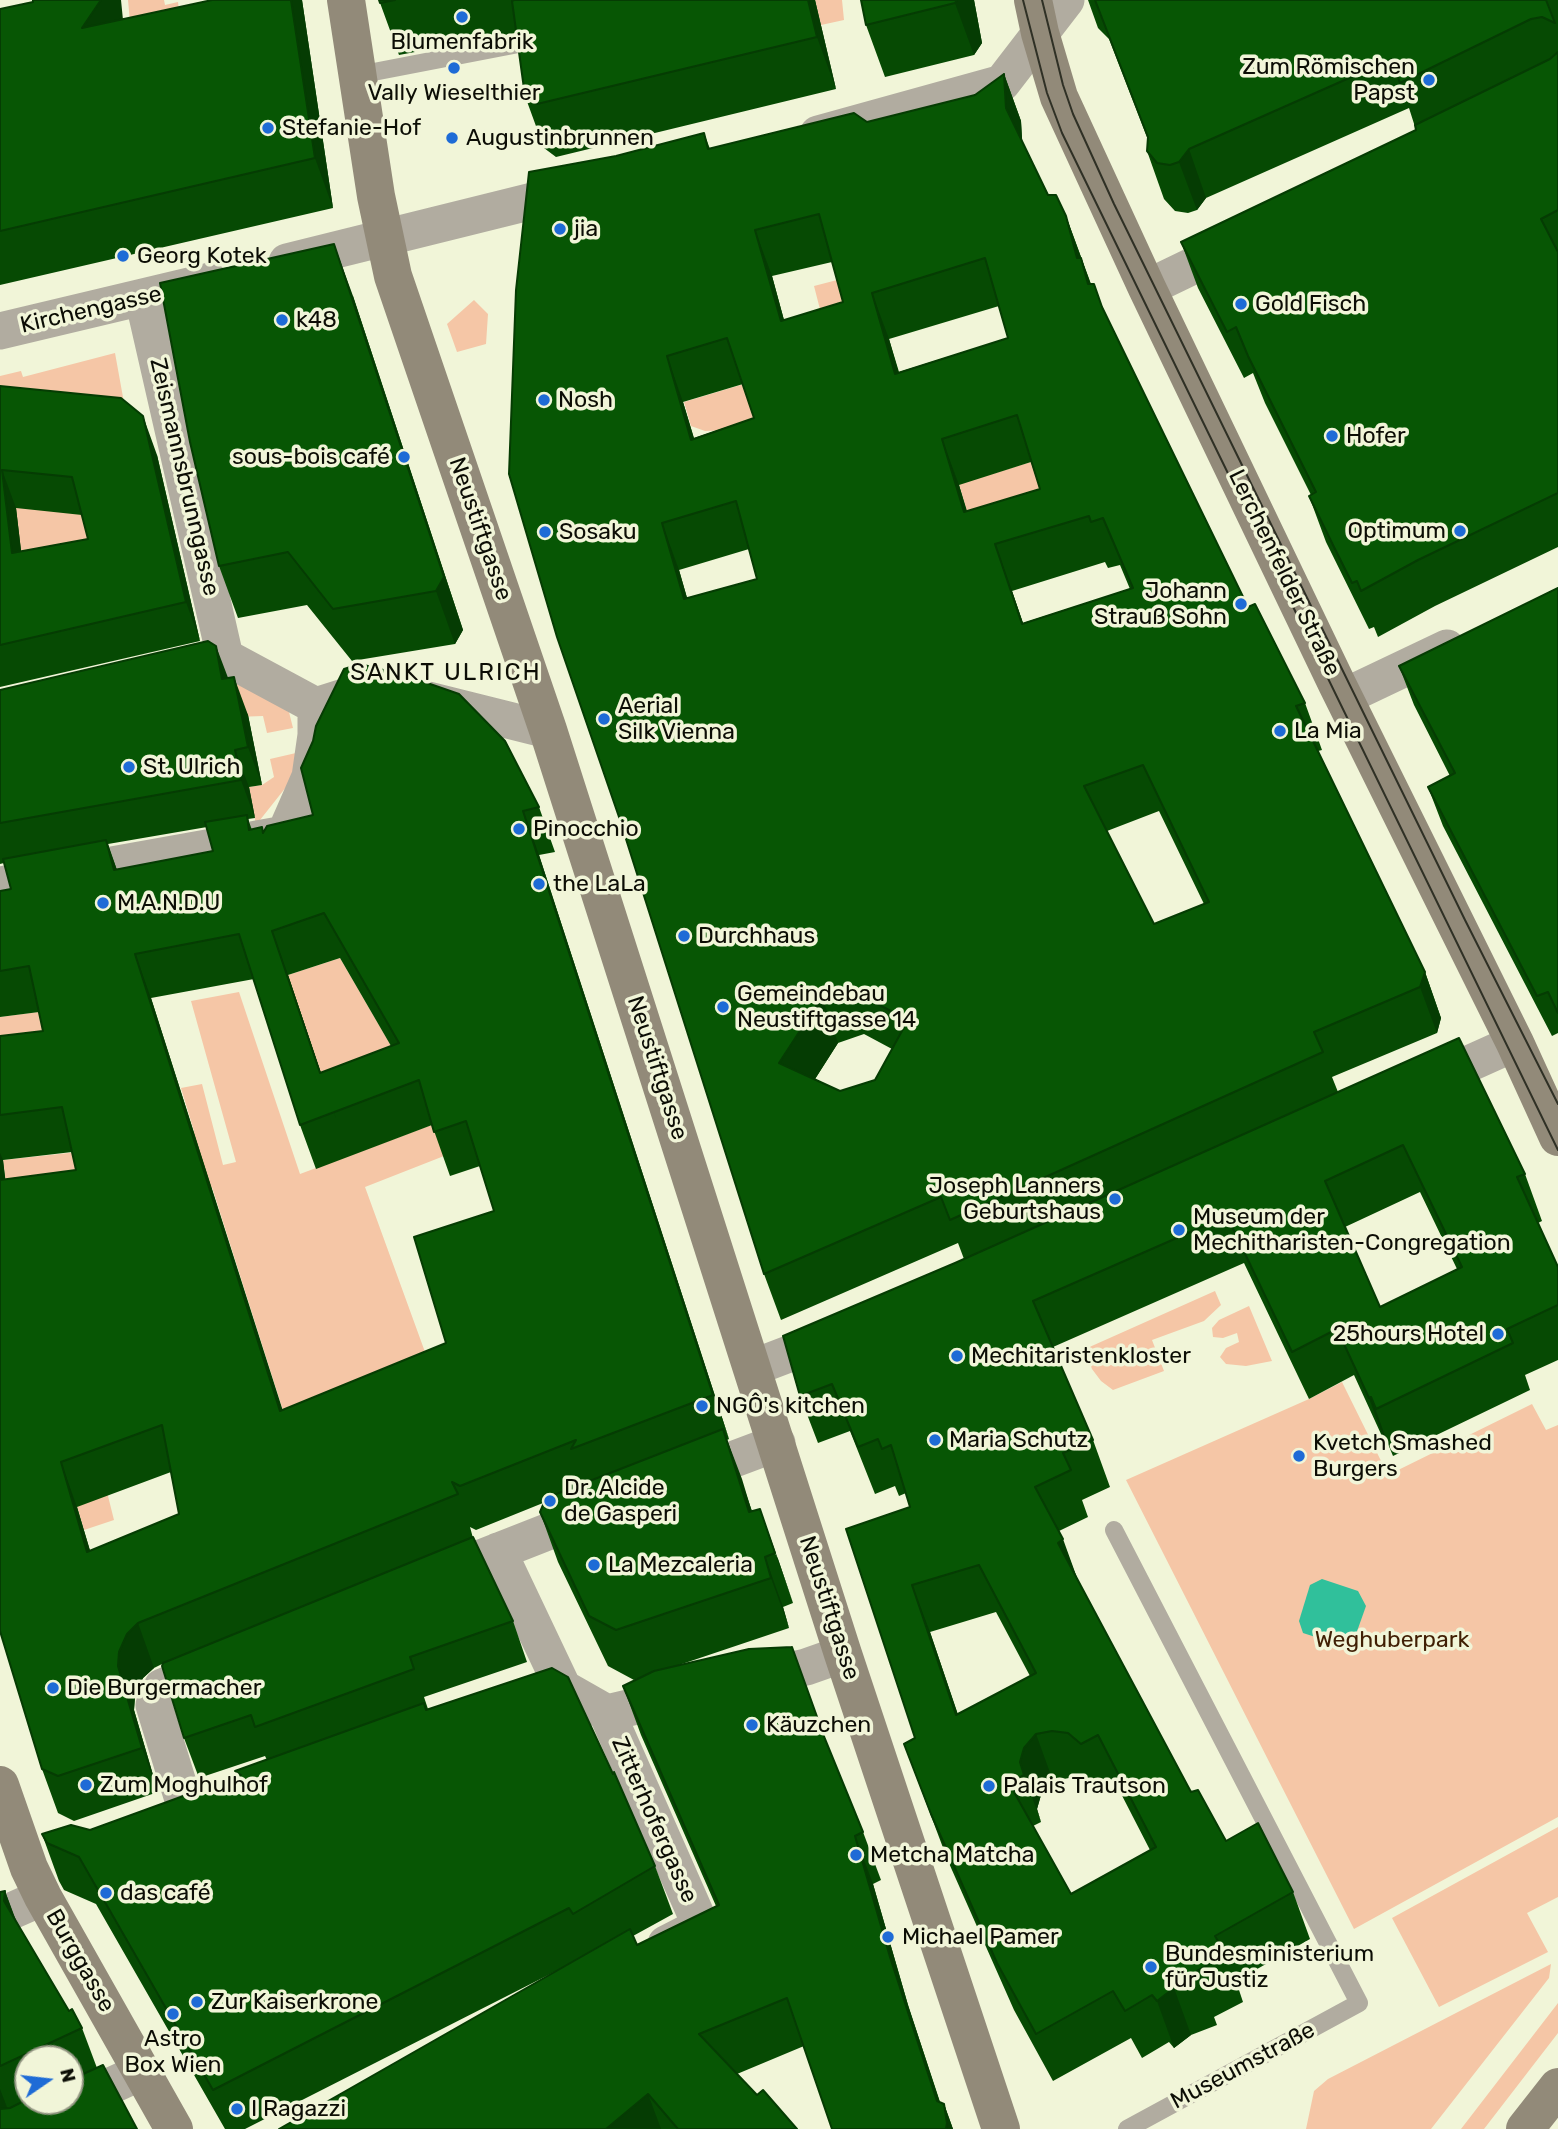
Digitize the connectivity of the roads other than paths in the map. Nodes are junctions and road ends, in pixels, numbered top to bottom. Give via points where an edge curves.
1 (346, 0) edge
2 (1066, 0) edge
3 (1037, 16) edge
4 (529, 42) edge
5 (358, 75) junction
6 (785, 142) edge
7 (599, 185) edge
8 (1264, 231) edge
9 (386, 237) junction
10 (1147, 288) junction
11 (143, 298) junction
12 (0, 331) edge
13 (1472, 636) edge
14 (225, 657) junction
15 (172, 669) edge
16 (1344, 697) junction
17 (316, 706) junction
18 (548, 730) junction
19 (0, 885) edge
20 (1515, 1043) junction
21 (1400, 1094) edge
22 (1558, 1137) edge
23 (861, 1327) edge
24 (752, 1368) junction
25 (777, 1443) junction
26 (662, 1486) edge
27 (624, 1501) edge
28 (1114, 1530) dead end
29 (498, 1551) junction
30 (407, 1587) edge
31 (844, 1654) junction
32 (239, 1655) edge
33 (564, 1689) junction
34 (502, 1708) edge
35 (607, 1713) junction
36 (0, 1785) edge
37 (189, 1818) edge
38 (45, 1875) junction
39 (0, 1916) edge
40 (643, 1957) edge
41 (143, 2071) junction
42 (1558, 2087) edge
43 (17, 2129) edge
44 (174, 2129) edge
45 (1001, 2129) edge
46 (1127, 2129) edge
47 (1525, 2129) edge

1 - 5 main road, Neustiftgasse
2 - 3 street
3 - 6 street via 1002,83
3 - 10 main road, Lerchenfelder Straße via 1059,97
4 - 5 lane
5 - 9 main road, Neustiftgasse
7 - 9 street, Kirchengasse
8 - 10 street
9 - 11 street, Kirchengasse
9 - 18 main road, Neustiftgasse via 393,276
10 - 16 main road, Lerchenfelder Straße
11 - 12 street, Kirchengasse
11 - 14 street, Zeismannsbrunngasse
13 - 16 street
14 - 15 street
14 - 17 street
16 - 20 main road, Lerchenfelder Straße
17 - 18 street via 375,687
17 - 19 street via 310,776 285,834
18 - 24 main road, Neustiftgasse
20 - 21 street
20 - 22 main road, Lerchenfelder Straße
23 - 24 street
24 - 25 main road, Neustiftgasse
25 - 26 street
25 - 31 main road, Neustiftgasse
27 - 29 street
28 - 46 lane, Museumstraße via 1359,2003
29 - 30 street
29 - 33 street
31 - 35 street
31 - 45 main road, Neustiftgasse
32 - 37 street via 162,1687 154,1705
33 - 34 street
33 - 35 street
35 - 40 street, Zitterhofergasse via 701,1926
36 - 38 main road, Burggasse
38 - 39 street
38 - 41 main road, Burggasse
41 - 43 street
41 - 44 main road, Burggasse
42 - 47 main road

